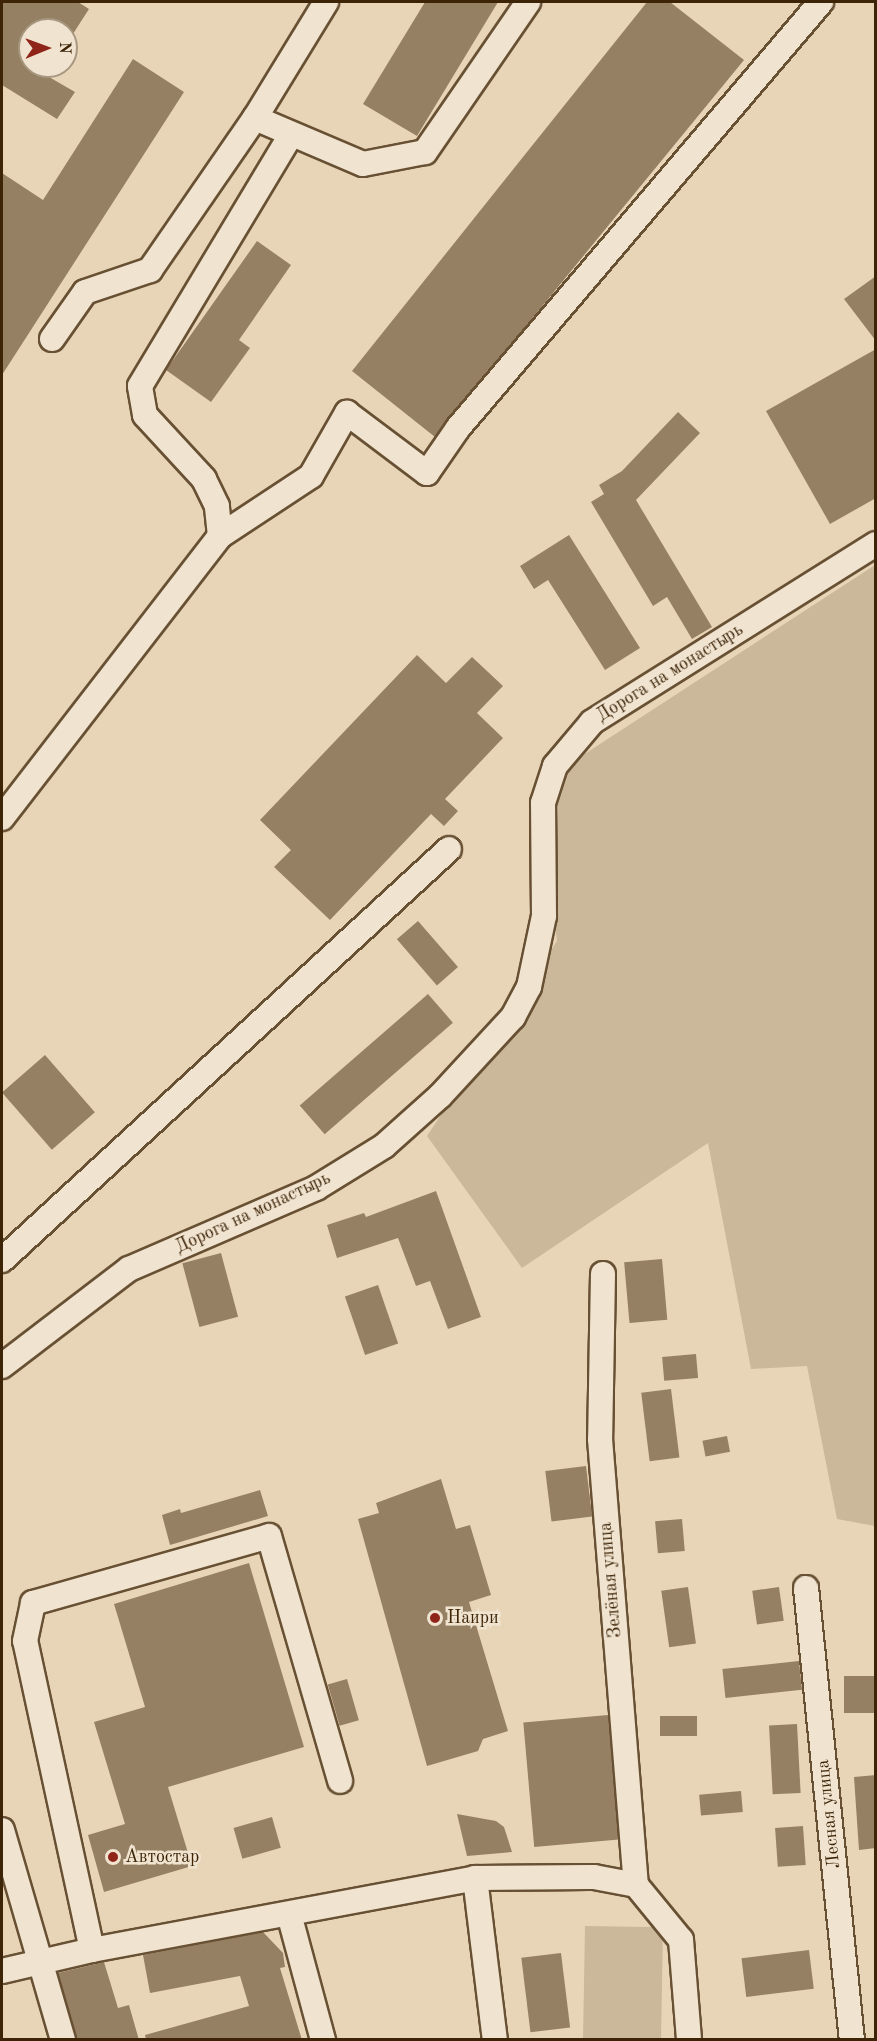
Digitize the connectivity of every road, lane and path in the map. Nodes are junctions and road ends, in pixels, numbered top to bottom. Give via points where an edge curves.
1 (326, 2) edge
2 (528, 2) edge
3 (821, 2) edge
4 (255, 118) junction
5 (291, 135) junction
6 (52, 339) dead end
7 (220, 536) junction
8 (876, 544) edge
9 (2, 818) edge
10 (449, 849) dead end
11 (2, 1260) edge
12 (603, 1274) dead end
13 (2, 1366) edge
14 (806, 1588) dead end
15 (340, 1781) dead end
16 (2, 1830) edge
17 (475, 1878) junction
18 (636, 1885) junction
19 (289, 1914) junction
20 (92, 1950) junction
21 (40, 1963) junction
22 (2, 1971) edge
23 (63, 2040) edge
24 (323, 2040) edge
25 (495, 2040) edge
26 (689, 2040) edge
27 (852, 2040) edge

1 - 4 street
2 - 5 street via 425,152 363,164
3 - 7 street via 458,428 427,473 347,413 311,476
4 - 5 street
4 - 6 street via 150,270 85,292
5 - 7 street via 140,386 144,414 204,479 217,506
7 - 9 street
8 - 13 street, Дорога на монастырь via 592,722 555,766 543,803 544,916 529,987 513,1017 440,1096 384,1146 316,1188 129,1269
10 - 11 street
12 - 18 street, Зелёная улица via 600,1439
14 - 27 street, Лесная улица
15 - 20 street via 269,1536 33,1603 25,1641
16 - 21 street
17 - 18 street via 594,1877
17 - 19 street
17 - 25 street
18 - 26 street via 681,1940
19 - 20 street
19 - 24 street
20 - 21 street
21 - 22 street
21 - 23 street

